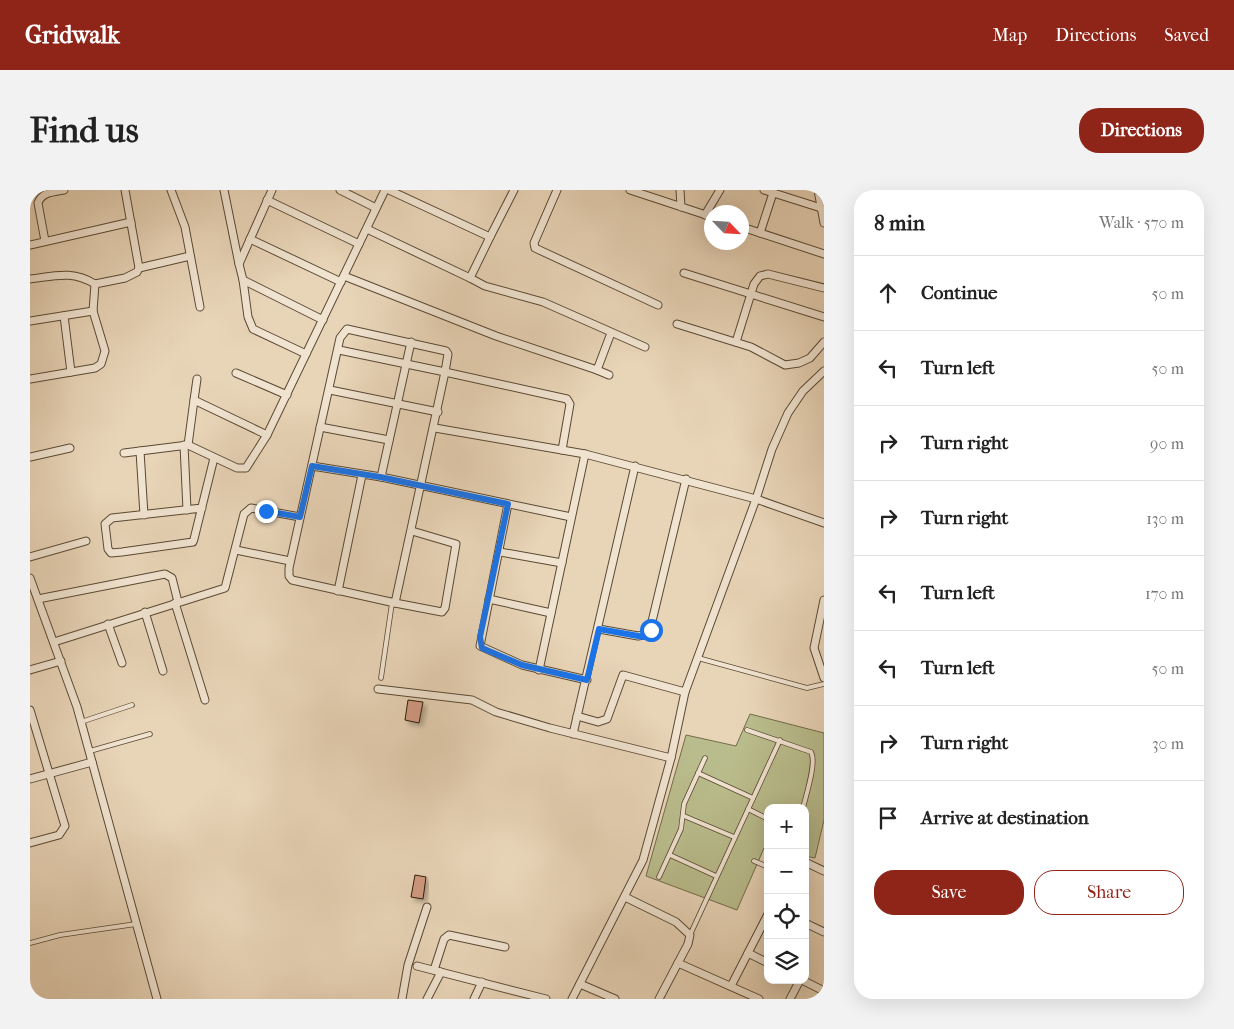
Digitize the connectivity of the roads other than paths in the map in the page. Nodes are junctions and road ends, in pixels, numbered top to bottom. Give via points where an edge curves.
1 (64, 190) edge
2 (125, 190) edge
3 (171, 190) edge
4 (224, 190) edge
5 (272, 190) edge
6 (340, 190) edge
7 (385, 190) edge
8 (389, 190) edge
9 (514, 190) edge
10 (556, 190) edge
11 (630, 190) edge
12 (680, 190) edge
13 (720, 190) edge
14 (764, 190) edge
15 (818, 190) edge
16 (773, 193) junction
17 (267, 200) junction
18 (713, 205) edge
19 (681, 207) junction
20 (376, 208) junction
21 (821, 208) junction
22 (704, 215) edge
23 (131, 222) junction
24 (824, 222) edge
25 (367, 229) junction
26 (749, 229) edge
27 (760, 233) junction
28 (490, 237) junction
29 (250, 240) junction
30 (45, 241) junction
31 (30, 244) edge
32 (359, 244) junction
33 (824, 254) edge
34 (190, 256) junction
35 (239, 264) junction
36 (139, 268) junction
37 (684, 273) dead end
38 (470, 278) junction
39 (30, 279) edge
40 (342, 279) junction
41 (243, 280) junction
42 (95, 284) junction
43 (824, 288) edge
44 (750, 296) junction
45 (658, 305) dead end
46 (200, 307) dead end
47 (93, 312) junction
48 (64, 316) junction
49 (824, 317) edge
50 (323, 320) junction
51 (30, 321) edge
52 (677, 324) dead end
53 (611, 333) junction
54 (411, 342) junction
55 (736, 342) junction
56 (824, 342) edge
57 (645, 347) dead end
58 (339, 350) junction
59 (306, 354) junction
60 (406, 364) junction
61 (597, 370) junction
62 (824, 371) edge
63 (71, 372) junction
64 (445, 372) junction
65 (236, 373) dead end
66 (609, 375) dead end
67 (30, 379) edge
68 (197, 380) dead end
69 (330, 390) junction
70 (287, 395) junction
71 (194, 400) junction
72 (397, 404) junction
73 (438, 412) junction
74 (320, 427) junction
75 (435, 428) junction
76 (267, 435) junction
77 (389, 440) junction
78 (186, 445) junction
79 (70, 448) dead end
80 (562, 450) junction
81 (140, 451) junction
82 (124, 453) dead end
83 (585, 454) junction
84 (30, 457) edge
85 (214, 458) junction
86 (312, 466) junction
87 (635, 466) junction
88 (362, 475) junction
89 (380, 477) junction
90 (686, 479) junction
91 (422, 487) junction
92 (756, 499) junction
93 (508, 504) junction
94 (202, 508) junction
95 (187, 510) junction
96 (144, 515) junction
97 (300, 517) junction
98 (572, 517) junction
99 (824, 523) edge
100 (412, 531) junction
101 (86, 541) dead end
102 (236, 550) junction
103 (500, 552) junction
104 (30, 557) edge
105 (290, 561) junction
106 (562, 563) junction
107 (30, 578) edge
108 (338, 590) junction
109 (33, 592) edge
110 (38, 599) junction
111 (488, 599) junction
112 (824, 600) edge
113 (177, 602) junction
114 (394, 603) junction
115 (145, 612) junction
116 (551, 613) junction
117 (108, 624) junction
118 (599, 629) junction
119 (54, 642) junction
120 (698, 658) junction
121 (61, 661) junction
122 (122, 663) dead end
123 (30, 670) edge
124 (539, 670) junction
125 (163, 671) dead end
126 (381, 678) dead end
127 (824, 678) edge
128 (587, 680) junction
129 (824, 684) edge
130 (378, 689) dead end
131 (685, 692) junction
132 (204, 700) dead end
133 (132, 705) dead end
134 (30, 710) edge
135 (577, 716) junction
136 (82, 722) junction
137 (747, 730) dead end
138 (150, 734) dead end
139 (573, 734) junction
140 (780, 740) junction
141 (90, 750) junction
142 (672, 758) junction
143 (705, 758) dead end
144 (92, 762) junction
145 (698, 773) junction
146 (50, 774) junction
147 (30, 779) edge
148 (753, 798) junction
149 (804, 804) edge
150 (748, 809) junction
151 (684, 816) junction
152 (764, 817) edge
153 (734, 837) junction
154 (30, 842) edge
155 (670, 855) junction
156 (754, 861) dead end
157 (809, 864) edge
158 (764, 865) edge
159 (824, 871) edge
160 (716, 876) junction
161 (659, 877) dead end
162 (625, 897) junction
163 (427, 907) dead end
164 (764, 922) edge
165 (136, 924) junction
166 (809, 925) edge
167 (824, 932) edge
168 (690, 935) junction
169 (30, 943) edge
170 (505, 947) dead end
171 (748, 953) junction
172 (764, 961) edge
173 (678, 963) junction
174 (417, 966) dead end
175 (437, 971) junction
176 (482, 982) junction
177 (580, 984) junction
178 (799, 984) edge
179 (809, 984) edge
180 (731, 986) junction
181 (824, 991) edge
182 (523, 996) edge
183 (157, 999) edge
184 (402, 999) edge
185 (427, 999) edge
186 (474, 999) edge
187 (546, 999) edge
188 (572, 999) edge
189 (615, 999) edge
190 (659, 999) edge
191 (759, 999) edge
192 (790, 999) edge

1 - 30 street via 47,193 39,199
2 - 23 street
3 - 34 street
4 - 35 street
5 - 17 street
6 - 20 street
7 - 20 street
8 - 28 street
9 - 28 street
10 - 45 street via 534,243 536,250
11 - 19 street
12 - 19 street
13 - 18 street
14 - 16 street
15 - 21 street
16 - 21 street
16 - 27 street
17 - 29 street
17 - 32 street
19 - 22 street
20 - 25 street
21 - 24 street
23 - 30 street
23 - 36 street
25 - 32 street
25 - 38 street
26 - 27 street
27 - 33 street
28 - 38 street
29 - 35 street
29 - 40 street
30 - 31 street
32 - 40 street
34 - 36 street
34 - 46 street
35 - 41 street
36 - 42 street via 134,275
37 - 44 street
38 - 53 street via 485,286 543,302
39 - 42 street via 71,274
40 - 50 street
40 - 61 street
41 - 50 street
41 - 59 street via 253,329
42 - 47 street
43 - 44 street via 765,274 756,282
44 - 49 street
44 - 55 street
47 - 48 street
47 - 63 street via 105,356 98,367
48 - 51 street
48 - 63 street
50 - 59 street
52 - 55 street
53 - 57 street
53 - 61 street
54 - 58 street via 347,329 342,334
54 - 60 street
54 - 64 street via 446,351
55 - 56 street via 778,363 792,365 810,358
58 - 60 street
58 - 69 street
59 - 70 street
60 - 64 street
60 - 72 street
61 - 66 street
62 - 92 street via 803,391 788,414 772,449
63 - 67 street
64 - 73 street
64 - 80 street via 566,399 570,404
65 - 70 street
68 - 71 street
69 - 72 street
69 - 74 street
70 - 76 street
71 - 76 street
71 - 78 street
72 - 73 street
72 - 77 street
73 - 75 street
74 - 77 street
74 - 86 street
75 - 80 street
75 - 91 street
76 - 85 street via 244,469
77 - 89 street
78 - 81 street
78 - 85 street
78 - 95 street
79 - 84 street
80 - 83 street
81 - 82 street
81 - 96 street
83 - 87 street
83 - 98 street
85 - 94 street
86 - 88 street
86 - 97 street
87 - 90 street
87 - 118 street
88 - 89 street
88 - 108 street
89 - 91 street
90 - 92 street
90 - 118 street via 649,634 638,636
91 - 93 street
91 - 100 street
92 - 99 street
92 - 120 street
93 - 98 street
93 - 103 street
94 - 95 street
94 - 96 street via 190,543 111,553 106,542 106,522 112,518
95 - 96 street
97 - 102 street via 250,508 244,514
97 - 105 street
98 - 106 street
100 - 114 street
100 - 114 street via 456,544 445,608 438,612
101 - 104 street
102 - 105 street
102 - 113 street via 225,588
103 - 106 street
103 - 111 street
105 - 108 street via 289,576 292,580
106 - 116 street
107 - 109 street
108 - 114 street
109 - 110 street
110 - 113 street via 165,574 172,578
110 - 119 street
111 - 116 street
111 - 124 street via 480,646
112 - 127 street via 814,648
113 - 115 street
113 - 132 street
114 - 126 lane
115 - 117 street
115 - 125 street
116 - 124 street
117 - 119 street
117 - 122 street
118 - 128 street
119 - 121 street
120 - 129 lane via 806,688
120 - 131 street
121 - 123 street
121 - 136 street
124 - 128 street
128 - 135 street
130 - 139 street via 472,700 496,712
131 - 135 street via 623,675 607,719 598,722
131 - 142 street
133 - 136 lane
134 - 146 street
135 - 139 street
136 - 141 street
137 - 140 lane
138 - 141 lane
139 - 142 street
140 - 148 lane
140 - 149 lane via 813,754
141 - 144 street
142 - 162 street via 643,860
143 - 145 lane
144 - 146 street
144 - 165 street
145 - 148 lane
145 - 151 lane via 684,804
146 - 147 street
146 - 154 street via 64,830 59,835
148 - 150 lane
150 - 152 lane
150 - 153 lane
151 - 153 lane
151 - 155 lane
153 - 160 lane
155 - 160 lane
155 - 161 lane
156 - 158 lane
157 - 159 street
160 - 168 lane
162 - 168 street via 676,922
162 - 177 street
163 - 184 street via 408,965
164 - 171 street
165 - 169 lane via 60,935
165 - 183 street
166 - 167 street
168 - 173 street
170 - 175 street via 449,935 442,945
171 - 172 street
171 - 180 street
173 - 180 street
173 - 190 street
174 - 175 street
175 - 176 street
175 - 185 street
176 - 182 street
176 - 186 street
177 - 188 street
177 - 189 street
178 - 192 street
179 - 181 street
180 - 191 street
182 - 187 street

